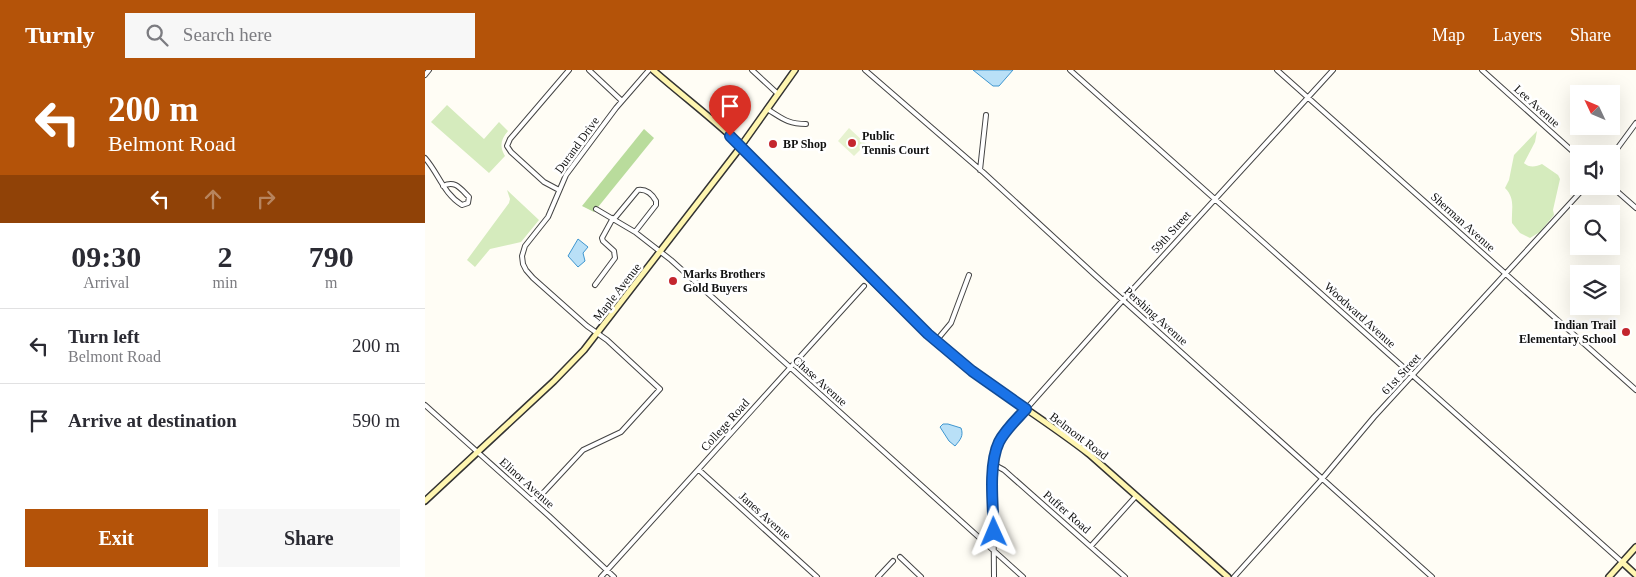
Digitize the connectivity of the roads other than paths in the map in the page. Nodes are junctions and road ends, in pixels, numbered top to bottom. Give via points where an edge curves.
1 (429, 70) edge
2 (569, 70) edge
3 (589, 70) edge
4 (649, 70) edge
5 (653, 70) edge
6 (752, 70) edge
7 (795, 70) edge
8 (865, 70) edge
9 (1070, 70) edge
10 (1277, 70) edge
11 (1333, 70) edge
12 (1482, 70) edge
13 (425, 75) edge
14 (777, 94) junction
15 (1308, 97) junction
16 (622, 101) junction
17 (767, 109) junction
18 (986, 115) dead end
19 (1636, 123) edge
20 (805, 124) dead end
21 (1620, 145) edge
22 (741, 146) junction
23 (1570, 149) edge
24 (425, 158) edge
25 (980, 170) junction
26 (443, 186) junction
27 (559, 190) junction
28 (1620, 194) edge
29 (1578, 195) edge
30 (1214, 199) junction
31 (1636, 208) edge
32 (596, 209) dead end
33 (613, 219) junction
34 (635, 232) junction
35 (661, 251) junction
36 (969, 275) dead end
37 (1507, 275) junction
38 (595, 286) dead end
39 (864, 286) dead end
40 (1123, 300) junction
41 (597, 334) junction
42 (936, 341) junction
43 (790, 367) junction
44 (1413, 376) junction
45 (1636, 390) edge
46 (425, 405) edge
47 (1026, 409) junction
48 (477, 452) junction
49 (993, 464) junction
50 (699, 470) junction
51 (1322, 478) junction
52 (1136, 496) junction
53 (425, 500) edge
54 (531, 500) junction
55 (1091, 546) junction
56 (1636, 547) edge
57 (994, 551) junction
58 (900, 558) dead end
59 (893, 561) dead end
60 (1622, 562) junction
61 (607, 570) junction
62 (1636, 575) edge
63 (601, 577) edge
64 (614, 577) edge
65 (817, 577) edge
66 (878, 577) edge
67 (921, 577) edge
68 (993, 577) edge
69 (1023, 577) edge
70 (1125, 577) edge
71 (1227, 577) edge
72 (1234, 577) edge
73 (1432, 577) edge
74 (1609, 577) edge

1 - 13 street
2 - 27 street via 507,146 544,182
3 - 16 street
4 - 16 street, Durand Drive
5 - 22 main road, Belmont Road
6 - 14 street
7 - 14 main road, Maple Avenue
8 - 25 street, Pershing Avenue
9 - 30 street, Woodward Avenue
10 - 15 street, Sherman Avenue
11 - 15 street, 59th Street
12 - 23 street, Lee Avenue
14 - 17 main road, Maple Avenue
15 - 30 street, 59th Street
15 - 37 street, Sherman Avenue
16 - 27 street, Durand Drive
17 - 20 street via 785,121
17 - 22 main road, Maple Avenue
18 - 25 street
19 - 21 street
22 - 35 main road, Maple Avenue
22 - 42 main road, Belmont Road
24 - 26 street
25 - 40 street, Pershing Avenue
26 - 26 street via 462,205 468,203 469,196 454,184
27 - 41 street, Durand Drive via 548,217 525,246 523,264 533,278
28 - 31 street
29 - 37 street, 61st Street
30 - 40 street, 59th Street
30 - 44 street, Woodward Avenue
32 - 33 street, Chase Avenue
33 - 34 street, Chase Avenue
33 - 34 street via 638,190 646,191 657,201 656,205
33 - 38 street via 601,238 616,256
34 - 35 street, Chase Avenue
35 - 41 main road, Maple Avenue
35 - 43 street, Chase Avenue
36 - 42 street via 951,323
37 - 44 street, 61st Street
37 - 45 street, Sherman Avenue
39 - 43 street, College Road
40 - 47 street, 59th Street
40 - 51 street, Pershing Avenue
41 - 48 main road, Maple Avenue via 567,368
41 - 54 street, Durand Drive via 660,389 621,432 583,450 544,492
42 - 47 main road, Belmont Road
43 - 50 street, College Road
43 - 57 street, Chase Avenue
44 - 51 street, 61st Street
44 - 60 street, Woodward Avenue
46 - 48 street, Elinor Avenue
47 - 49 street, 59th Street via 999,442
47 - 52 main road, Belmont Road via 1089,454
48 - 53 main road, Maple Avenue
48 - 54 street, Elinor Avenue
49 - 55 street, Puffer Road
49 - 57 street, 59th Street
50 - 61 street, College Road
50 - 65 street, Janes Avenue
51 - 72 street, 61st Street
51 - 73 street, Pershing Avenue
52 - 55 street
52 - 71 main road, Belmont Road
54 - 61 street, Elinor Avenue
55 - 70 street, Puffer Road
56 - 60 main road
57 - 68 street, 59th Street
57 - 69 street, Chase Avenue
58 - 67 street
59 - 66 street
60 - 62 main road, Woodward Avenue
60 - 74 main road
61 - 63 street, College Road
61 - 64 street, Elinor Avenue

